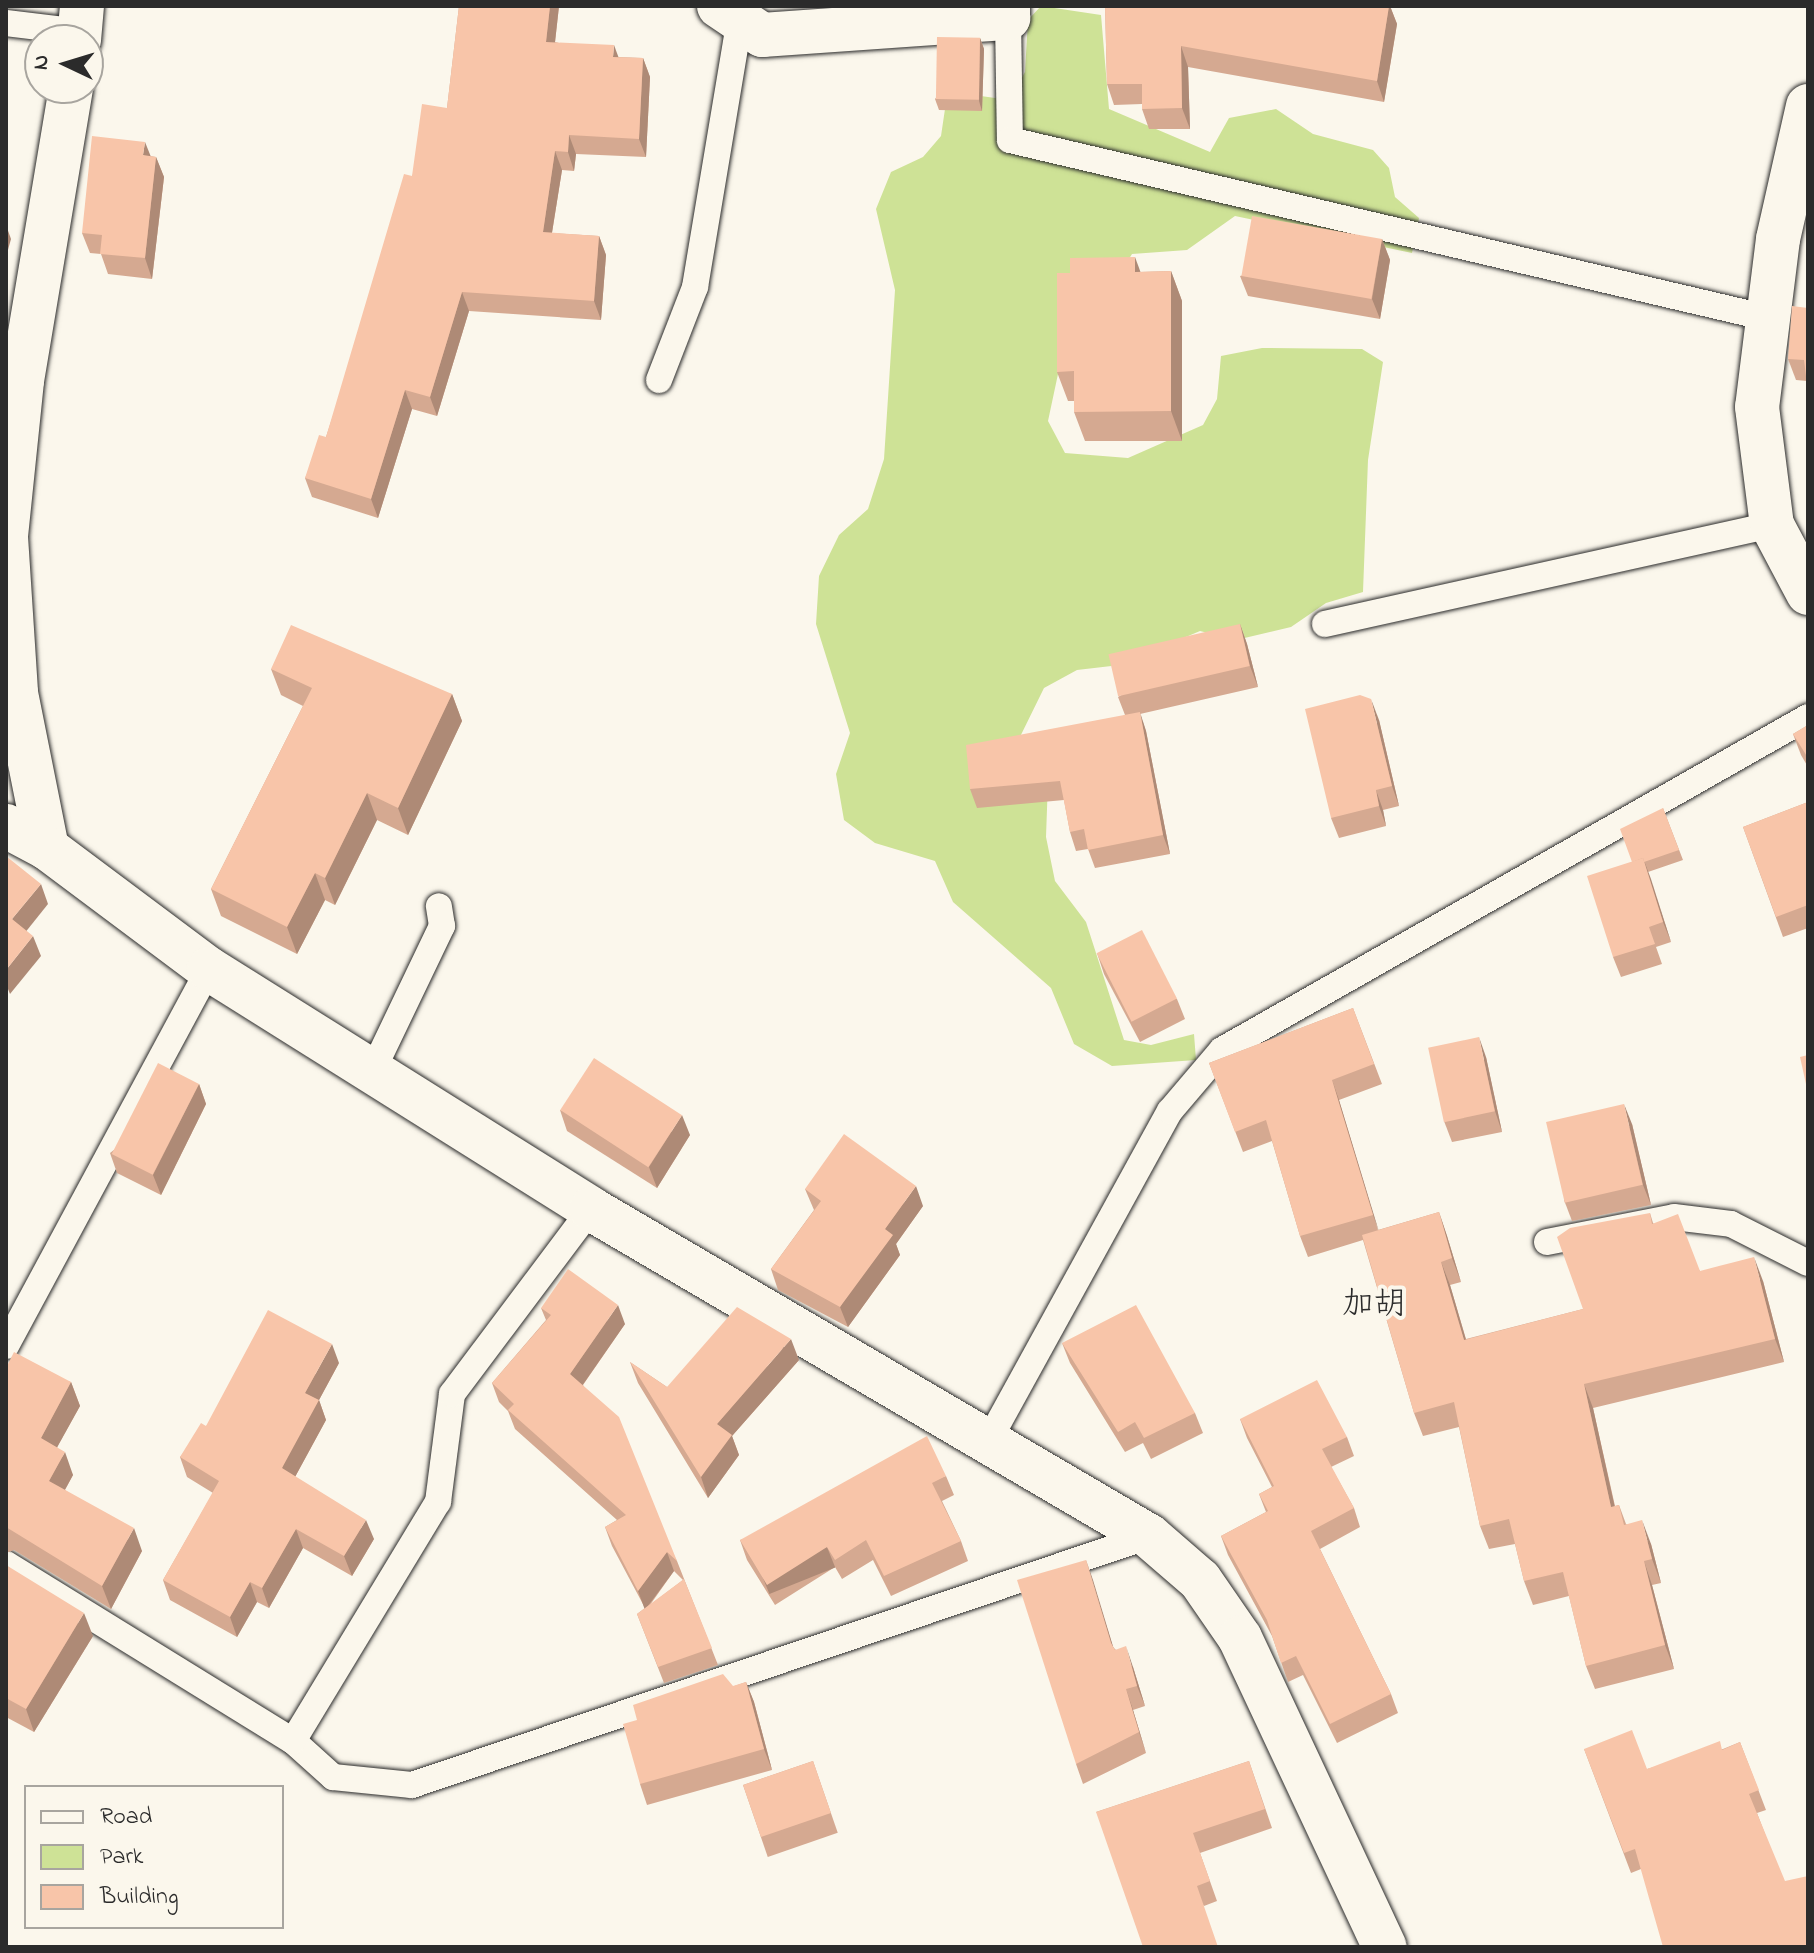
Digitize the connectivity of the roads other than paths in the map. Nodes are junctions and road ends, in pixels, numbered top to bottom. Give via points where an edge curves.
1 (1008, 12) edge
2 (729, 15) edge
3 (6, 23) edge
4 (31, 24) edge
5 (68, 104) edge
6 (1808, 106) edge
7 (1768, 318) junction
8 (659, 380) dead end
9 (14, 387) edge
10 (1772, 525) junction
11 (1808, 593) edge
12 (1325, 624) dead end
13 (1808, 717) edge
14 (6, 826) edge
15 (47, 848) junction
16 (439, 906) dead end
17 (209, 969) junction
18 (373, 1070) junction
19 (591, 1209) junction
20 (1547, 1242) dead end
21 (1808, 1263) edge
22 (6, 1346) edge
23 (990, 1438) junction
24 (1149, 1536) junction
25 (6, 1564) edge
26 (293, 1741) junction
27 (1385, 1947) edge

1 - 2 street via 762,35
1 - 7 lane via 1010,140
2 - 8 lane via 695,287
3 - 4 lane
5 - 9 street
6 - 7 street
7 - 10 street via 1757,407
9 - 15 street via 6,537 16,693
10 - 11 street
10 - 12 lane
13 - 23 lane via 1222,1050 1170,1111
14 - 15 street
15 - 17 street
16 - 18 lane via 442,926
17 - 18 street
17 - 22 lane
18 - 19 street
19 - 23 street
19 - 26 lane via 452,1394 438,1502
20 - 21 lane via 1674,1217 1731,1224
23 - 24 street
24 - 26 lane via 412,1785 333,1777
24 - 27 street via 1200,1580 1240,1638
25 - 26 lane

